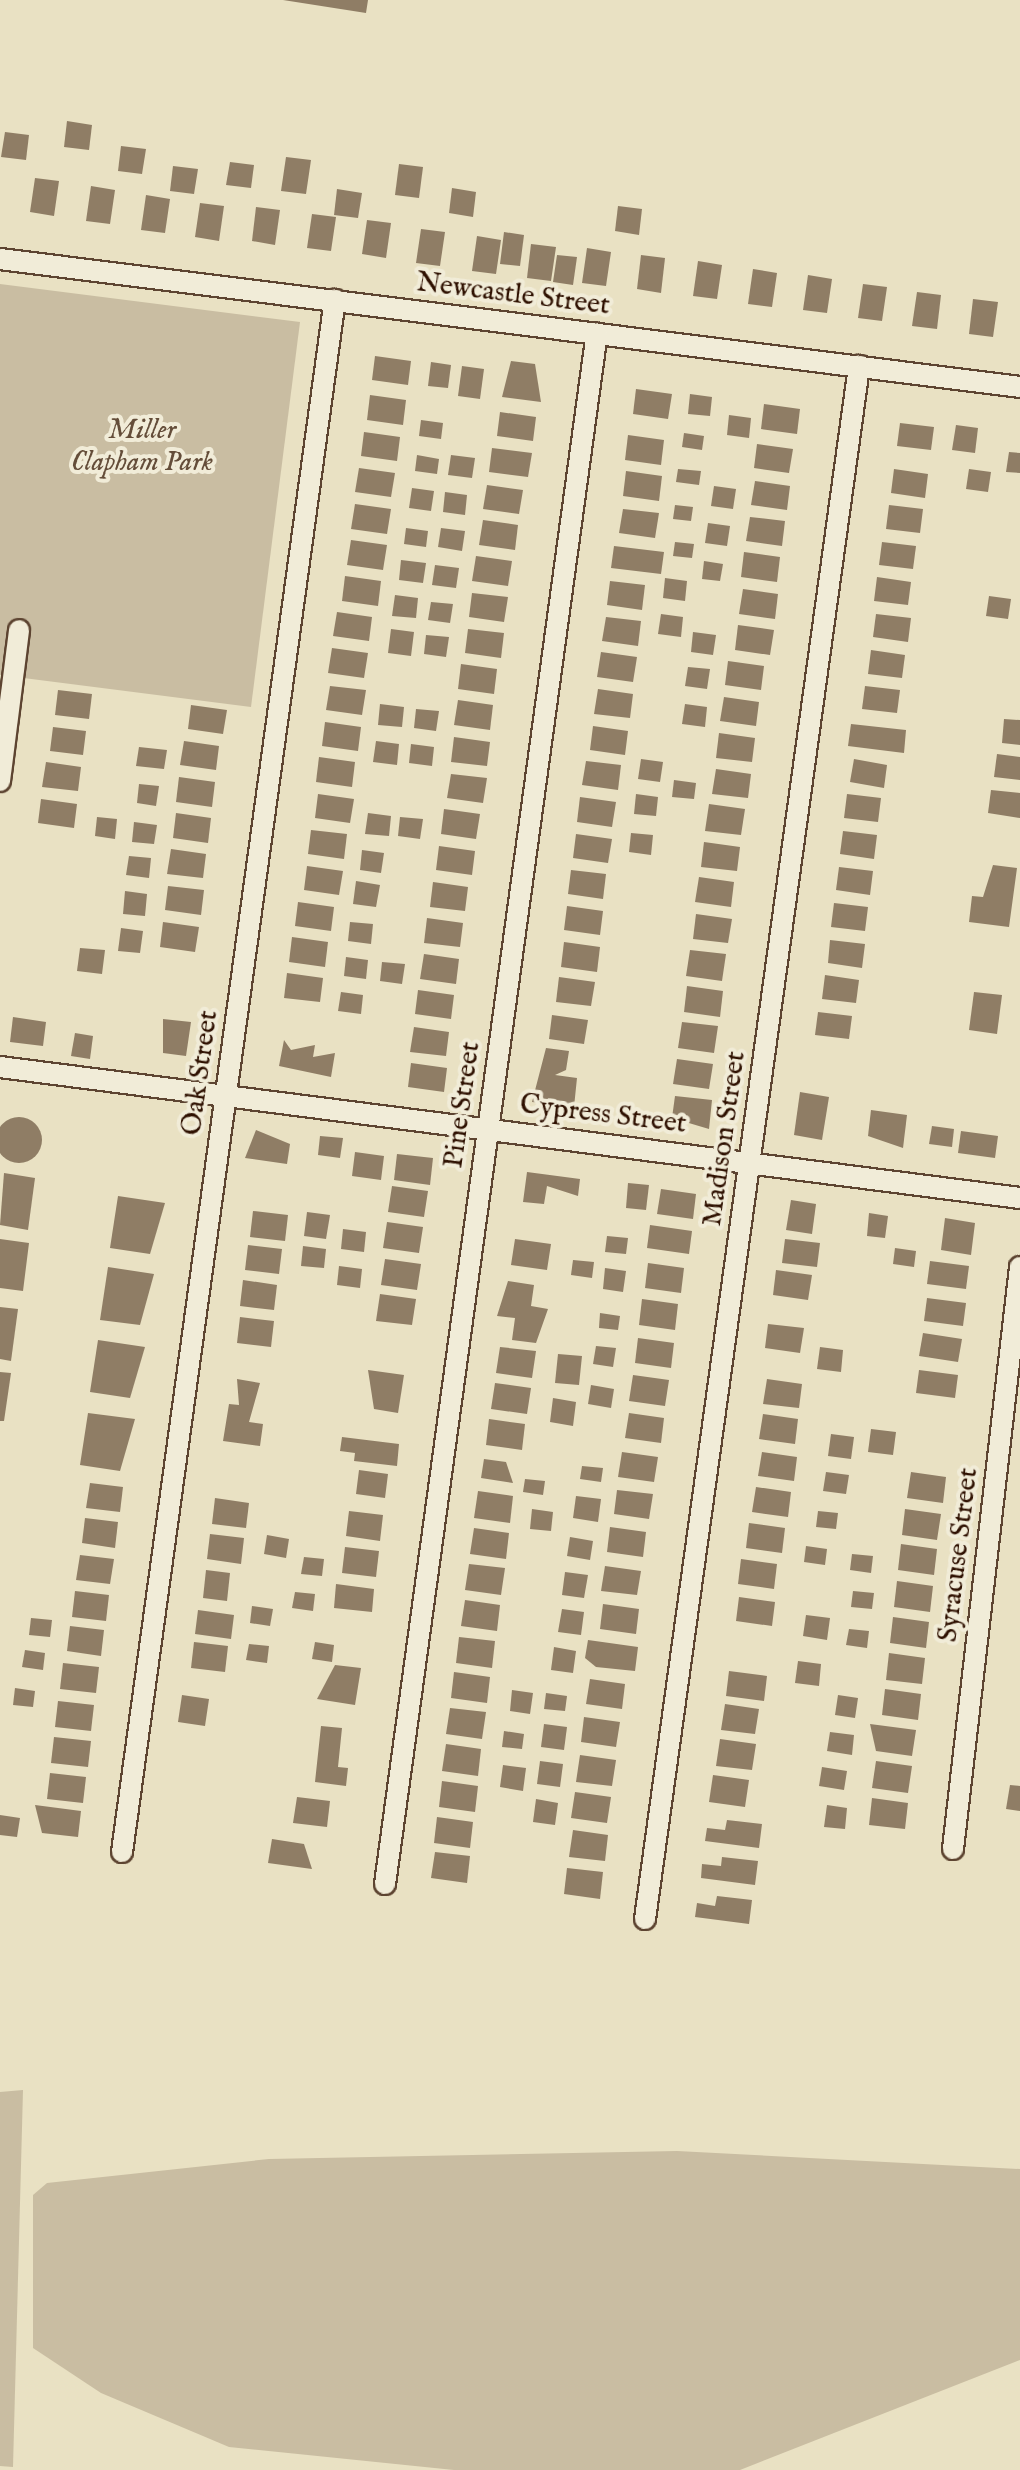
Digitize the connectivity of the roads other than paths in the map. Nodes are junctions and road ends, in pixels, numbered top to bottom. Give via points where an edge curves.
1 (0, 259) edge
2 (334, 300) junction
3 (597, 333) junction
4 (860, 366) junction
5 (1020, 386) edge
6 (20, 630) dead end
7 (0, 781) edge
8 (0, 1068) edge
9 (226, 1096) junction
10 (488, 1128) junction
11 (750, 1161) junction
12 (1020, 1198) edge
13 (1020, 1267) edge
14 (953, 1849) dead end
15 (122, 1852) dead end
16 (385, 1884) dead end
17 (644, 1919) dead end

1 - 2 street, Newcastle Street
2 - 3 street, Newcastle Street
2 - 9 street, Oak Street
3 - 4 street, Newcastle Street
3 - 10 street, Pine Street
4 - 5 street, Newcastle Street
4 - 11 street, Madison Street
6 - 7 street
8 - 9 street, Cypress Street
9 - 10 street, Cypress Street
9 - 15 street, Oak Street
10 - 11 street, Cypress Street
10 - 16 street, Pine Street
11 - 12 street, Cypress Street
11 - 17 street, Madison Street
13 - 14 street, Syracuse Street

